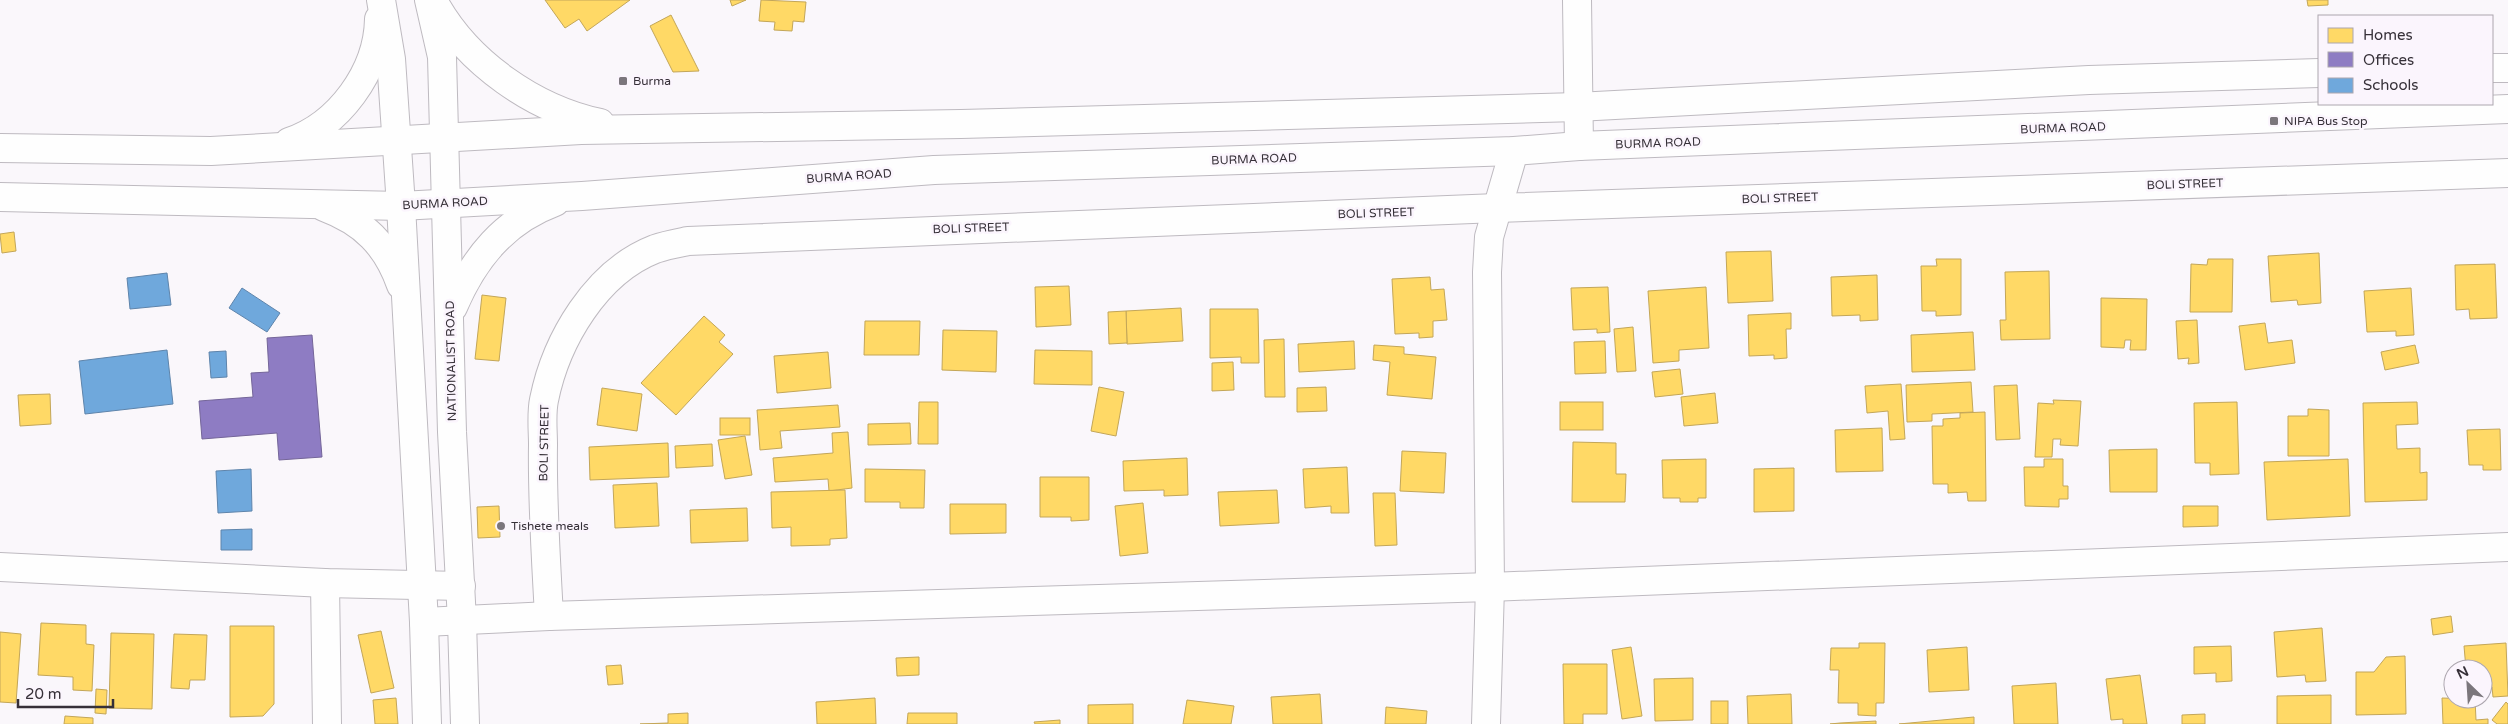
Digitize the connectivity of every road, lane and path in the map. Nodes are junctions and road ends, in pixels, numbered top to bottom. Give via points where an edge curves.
1 (380, 0) edge
2 (429, 0) edge
3 (433, 0) edge
4 (1577, 0) edge
5 (2493, 68) edge
6 (2508, 68) edge
7 (2318, 73) edge
8 (1577, 107) junction
9 (2508, 109) edge
10 (630, 129) junction
11 (444, 137) junction
12 (396, 140) junction
13 (1579, 146) junction
14 (0, 148) edge
15 (271, 148) junction
16 (1514, 151) junction
17 (2508, 173) edge
18 (0, 197) edge
19 (571, 197) junction
20 (314, 204) junction
21 (448, 204) junction
22 (401, 206) junction
23 (1497, 208) junction
24 (406, 301) junction
25 (450, 312) junction
26 (2508, 547) edge
27 (0, 567) edge
28 (326, 583) junction
29 (421, 586) junction
30 (461, 586) junction
31 (1490, 587) junction
32 (549, 616) junction
33 (462, 621) junction
34 (424, 622) junction
35 (327, 724) edge
36 (427, 724) edge
37 (465, 724) edge
38 (1486, 724) edge

1 - 12 main road via 391,59
1 - 15 main road via 379,28 369,63 354,93 331,119 303,137
2 - 11 main road, NATIONALIST ROAD via 442,57
3 - 10 main road via 471,51 505,81 577,117
4 - 8 main road
5 - 6 main road
7 - 8 main road via 2089,80
8 - 10 main road via 961,124
8 - 13 main road
9 - 13 main road, BURMA ROAD
10 - 11 main road
11 - 12 main road
11 - 21 main road, NATIONALIST ROAD
12 - 15 main road
12 - 22 main road
13 - 16 main road, BURMA ROAD
14 - 15 main road via 212,151
16 - 19 main road, BURMA ROAD via 934,170
16 - 23 main road
17 - 23 main road, BOLI STREET
18 - 20 main road, BURMA ROAD
19 - 21 main road, BURMA ROAD
19 - 25 main road via 538,208 509,227 490,245 464,280
20 - 22 main road, BURMA ROAD
20 - 24 main road via 347,216 375,237 395,267
21 - 22 main road, BURMA ROAD
21 - 25 main road, NATIONALIST ROAD
22 - 24 main road
23 - 31 main road via 1488,238 1487,272
23 - 32 main road, BOLI STREET via 734,237 688,241 655,249 631,262 605,283 584,308 563,343 551,373 544,401 542,474
24 - 29 main road
25 - 30 main road, NATIONALIST ROAD via 452,432
26 - 31 main road
27 - 28 main road
28 - 29 main road
28 - 35 main road
29 - 30 main road
29 - 34 main road
30 - 33 main road, NATIONALIST ROAD
31 - 32 main road
31 - 38 main road
32 - 33 main road
33 - 34 main road
33 - 37 main road, NATIONALIST ROAD
34 - 36 main road

